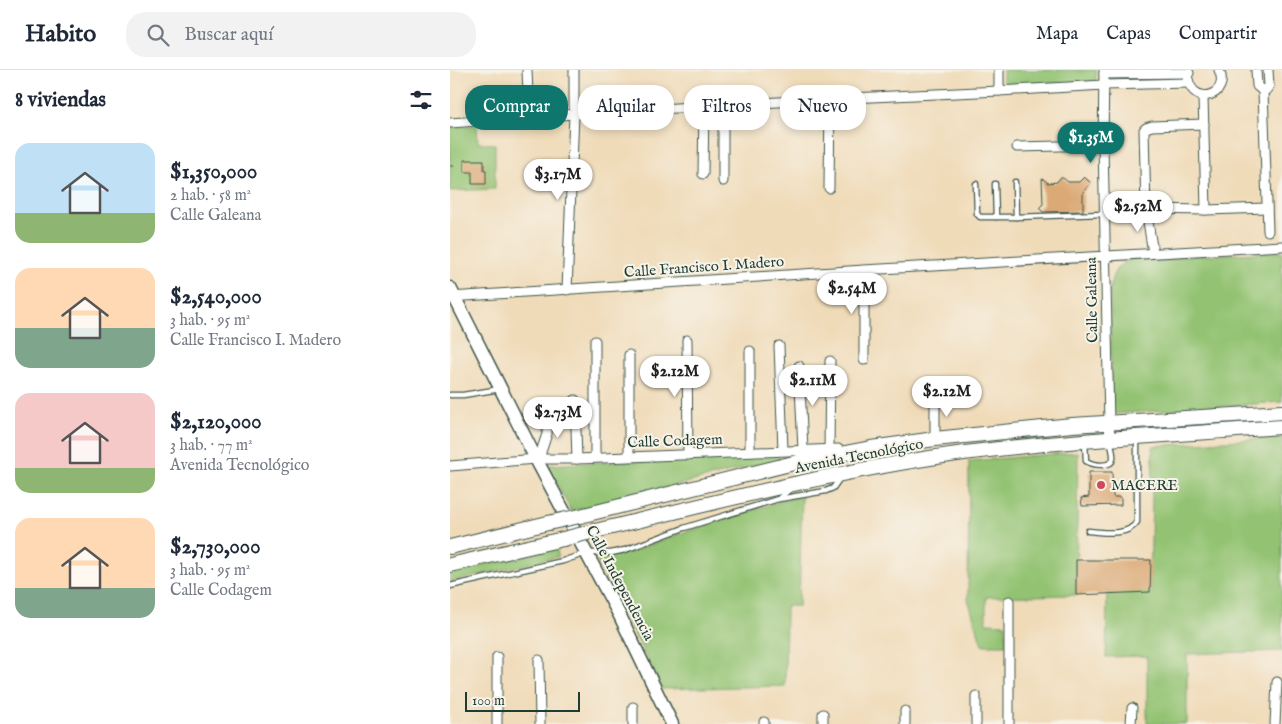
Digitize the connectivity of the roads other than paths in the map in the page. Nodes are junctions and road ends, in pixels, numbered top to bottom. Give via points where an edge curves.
1 (527, 70) edge
2 (574, 70) edge
3 (999, 70) edge
4 (1219, 70) edge
5 (1256, 70) edge
6 (1268, 70) edge
7 (1104, 72) edge
8 (1190, 72) edge
9 (1189, 84) junction
10 (528, 85) edge
11 (1104, 85) junction
12 (999, 91) junction
13 (1263, 91) junction
14 (1203, 96) junction
15 (866, 97) edge
16 (684, 107) edge
17 (568, 114) edge
18 (574, 114) junction
19 (465, 122) edge
20 (450, 123) edge
21 (1204, 124) junction
22 (704, 130) edge
23 (723, 130) edge
24 (830, 130) edge
25 (1103, 145) junction
26 (1017, 147) dead end
27 (703, 174) dead end
28 (723, 181) dead end
29 (1015, 182) dead end
30 (976, 184) dead end
31 (995, 184) dead end
32 (829, 188) dead end
33 (1267, 208) junction
34 (1146, 209) junction
35 (1206, 210) junction
36 (1104, 214) junction
37 (996, 217) junction
38 (1016, 217) junction
39 (1268, 231) dead end
40 (1282, 246) edge
41 (1153, 253) junction
42 (1105, 257) junction
43 (864, 270) junction
44 (567, 290) junction
45 (451, 294) edge
46 (686, 340) dead end
47 (595, 341) dead end
48 (779, 346) dead end
49 (750, 351) dead end
50 (629, 355) dead end
51 (864, 360) dead end
52 (830, 361) dead end
53 (799, 366) dead end
54 (501, 389) junction
55 (450, 395) edge
56 (936, 396) dead end
57 (575, 400) dead end
58 (1282, 412) edge
59 (548, 418) dead end
60 (1109, 423) junction
61 (1282, 427) edge
62 (1137, 437) junction
63 (935, 439) junction
64 (1110, 439) junction
65 (1085, 441) junction
66 (871, 448) junction
67 (829, 449) junction
68 (783, 450) junction
69 (803, 450) junction
70 (750, 452) junction
71 (688, 455) junction
72 (629, 456) junction
73 (539, 458) junction
74 (577, 458) junction
75 (595, 458) junction
76 (450, 466) edge
77 (843, 475) junction
78 (797, 484) junction
79 (778, 499) junction
80 (1088, 531) dead end
81 (450, 548) edge
82 (586, 553) junction
83 (450, 565) edge
84 (450, 586) edge
85 (1009, 601) dead end
86 (497, 657) dead end
87 (539, 660) dead end
88 (1276, 682) dead end
89 (976, 696) dead end
90 (633, 707) dead end
91 (1132, 708) dead end
92 (905, 711) dead end
93 (823, 714) dead end
94 (497, 724) edge
95 (540, 724) edge
96 (633, 724) edge
97 (672, 724) edge
98 (823, 724) edge
99 (905, 724) edge
100 (976, 724) edge
101 (1009, 724) edge
102 (1131, 724) edge
103 (1275, 724) edge

1 - 10 street
2 - 18 street
3 - 12 street
4 - 14 street via 1222,78 1219,88
5 - 13 street via 1257,86
6 - 13 street via 1268,86
7 - 8 street
7 - 11 street, Calle Galeana
8 - 9 street
9 - 11 street
9 - 14 street via 1194,92
11 - 12 street
11 - 25 street, Calle Galeana
12 - 15 street
13 - 33 street
14 - 21 street
16 - 18 street
17 - 18 street
18 - 44 street
19 - 20 street
21 - 34 street via 1152,126 1144,130
21 - 35 street
22 - 27 street
23 - 28 street
24 - 32 street
25 - 26 street
25 - 36 street, Calle Galeana
29 - 38 lane
30 - 37 lane via 978,216
31 - 37 lane
33 - 35 street
33 - 39 street
34 - 35 street
34 - 41 street
36 - 38 lane
36 - 42 street, Calle Galeana
37 - 38 lane
40 - 41 street, Calle Francisco I. Madero
41 - 42 street, Calle Francisco I. Madero
42 - 43 street, Calle Francisco I. Madero
42 - 60 street, Calle Galeana
43 - 44 street, Calle Francisco I. Madero
43 - 51 street
44 - 45 street, Calle Francisco I. Madero
45 - 54 street, Calle Independencia
46 - 71 street
47 - 75 street
48 - 68 street
49 - 70 street
50 - 72 street
52 - 67 street
53 - 69 street
54 - 55 lane
54 - 73 street, Calle Independencia
56 - 63 street
57 - 74 street
58 - 60 main road, Avenida Tecnológico
59 - 73 street via 547,434
60 - 63 main road, Avenida Tecnológico
60 - 64 street, Calle Galeana
61 - 62 main road, Avenida Tecnológico
62 - 64 main road, Avenida Tecnológico
62 - 80 lane via 1137,522 1119,532
63 - 66 main road, Avenida Tecnológico
64 - 65 main road, Avenida Tecnológico
64 - 65 lane via 1113,458 1109,465 1086,461
65 - 77 main road, Avenida Tecnológico via 949,455
66 - 67 street, Calle Codagem
66 - 81 main road, Avenida Tecnológico, bridge via 798,462
67 - 69 street, Calle Codagem
68 - 69 street, Calle Codagem
68 - 70 street, Calle Codagem
70 - 71 street, Calle Codagem
71 - 72 street, Calle Codagem
72 - 75 street, Calle Codagem
73 - 74 street, Calle Codagem
73 - 76 street, Calle Codagem
73 - 82 street, Calle Independencia
74 - 75 street, Calle Codagem
77 - 78 main road, Avenida Tecnológico
77 - 79 lane via 826,491
78 - 79 lane
78 - 83 main road, Avenida Tecnológico, bridge
79 - 82 lane via 684,528 633,548 611,553
82 - 84 lane
82 - 97 street, Calle Independencia
85 - 101 street
86 - 94 street
87 - 95 street
88 - 103 street
89 - 100 street
90 - 96 street
91 - 102 street
92 - 99 street
93 - 98 street

